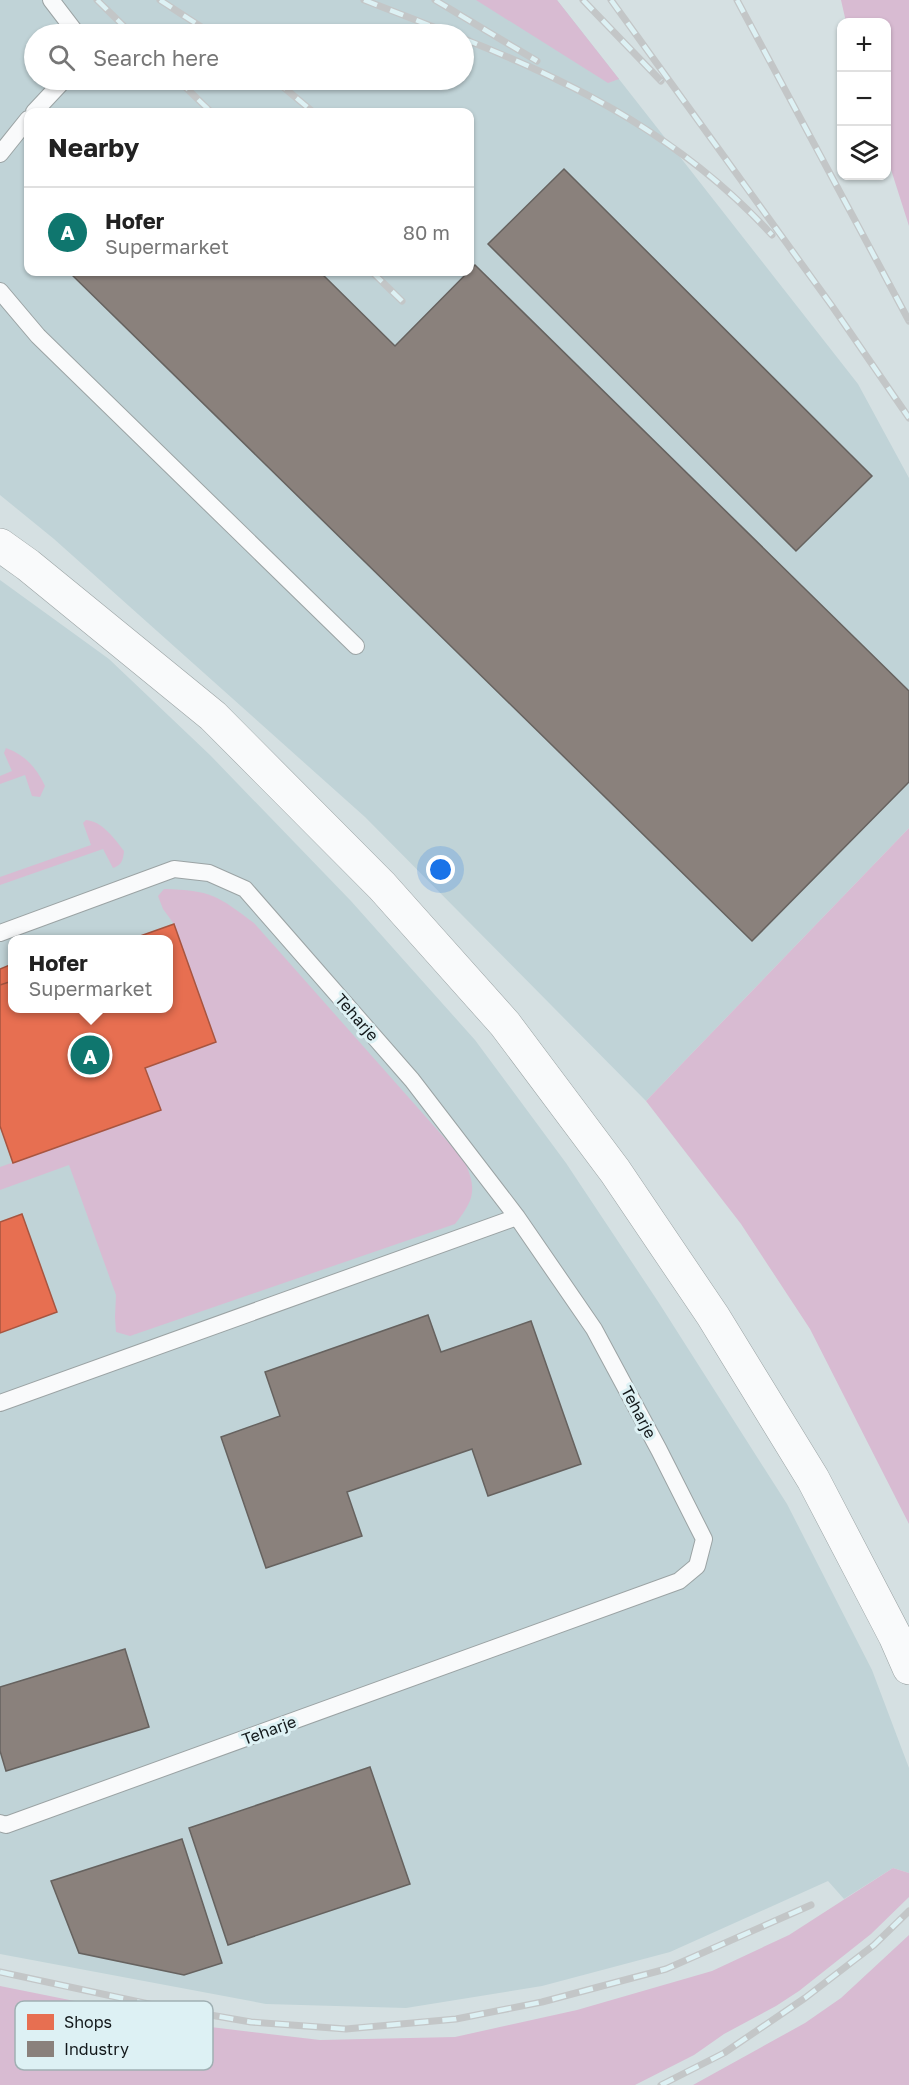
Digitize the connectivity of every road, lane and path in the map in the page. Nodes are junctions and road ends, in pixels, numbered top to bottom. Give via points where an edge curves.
1 (51, 0) edge
2 (69, 24) edge
3 (55, 90) edge
4 (38, 108) edge
5 (24, 124) edge
6 (0, 154) edge
7 (0, 291) edge
8 (0, 545) edge
9 (14, 564) edge
10 (356, 646) dead end
11 (0, 933) edge
12 (516, 1217) junction
13 (0, 1403) edge
14 (909, 1668) edge
15 (0, 1823) edge

1 - 2 lane
3 - 4 lane
5 - 6 lane
7 - 10 lane via 38,336
8 - 9 main road
9 - 14 main road via 213,716 382,886 505,1024 615,1171 713,1316 813,1479
11 - 12 lane, Teharje via 174,869 210,873 245,889 412,1080
12 - 13 lane
12 - 15 lane, Teharje via 594,1329 659,1450 704,1539 697,1566 679,1581 6,1825

